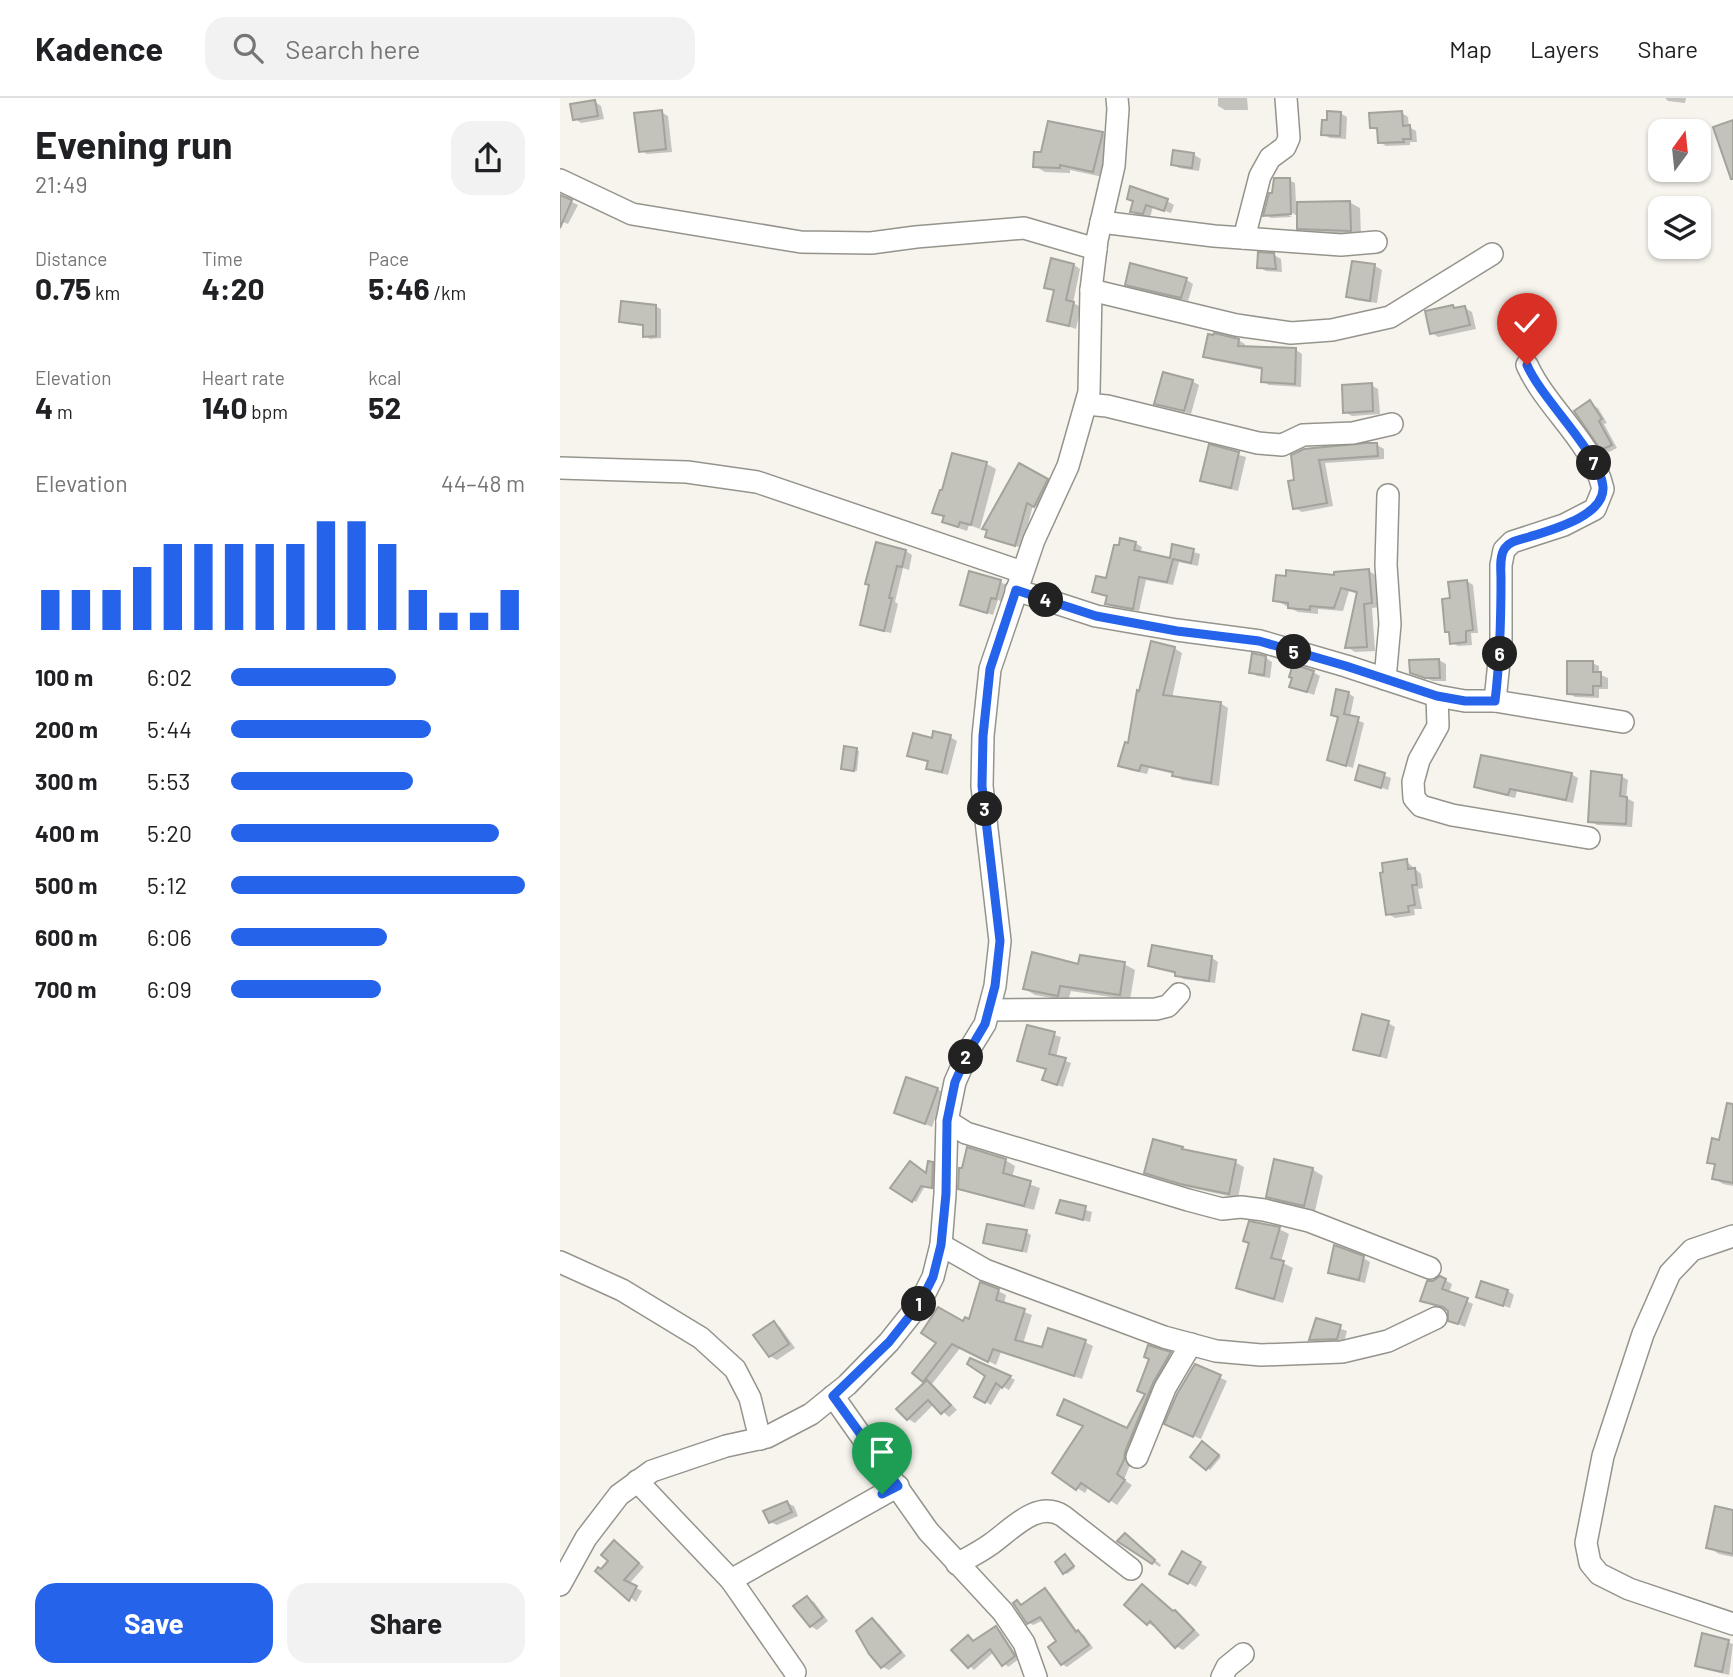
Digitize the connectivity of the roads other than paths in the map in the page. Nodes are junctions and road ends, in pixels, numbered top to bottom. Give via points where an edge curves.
1 (1117, 98) edge
2 (1286, 98) edge
3 (560, 180) edge
4 (1101, 222) junction
5 (1244, 238) junction
6 (1376, 242) dead end
7 (1096, 248) junction
8 (1492, 254) dead end
9 (1091, 290) junction
10 (1527, 365) dead end
11 (1086, 404) junction
12 (1392, 424) dead end
13 (560, 468) edge
14 (1388, 495) dead end
15 (1019, 581) junction
16 (1385, 679) junction
17 (1437, 696) junction
18 (1495, 701) junction
19 (1623, 722) dead end
20 (1589, 838) dead end
21 (1179, 994) dead end
22 (989, 1010) junction
23 (947, 1121) junction
24 (1733, 1236) edge
25 (941, 1245) junction
26 (560, 1262) edge
27 (1430, 1268) dead end
28 (1436, 1318) dead end
29 (1191, 1344) junction
30 (833, 1396) junction
31 (760, 1439) junction
32 (1137, 1457) dead end
33 (637, 1481) junction
34 (898, 1486) junction
35 (957, 1564) junction
36 (1130, 1569) dead end
37 (731, 1580) junction
38 (560, 1585) edge
39 (1733, 1624) edge
40 (1243, 1654) dead end
41 (795, 1672) dead end
42 (1037, 1677) edge
43 (1222, 1677) edge

1 - 4 street via 1114,166
2 - 5 street via 1289,138 1260,176
3 - 7 street via 632,214 801,242 871,243 1024,228
4 - 5 street
4 - 7 street
5 - 6 street via 1341,245
7 - 9 street
8 - 9 street via 1390,317 1332,330 1290,333 1236,325
9 - 11 street
10 - 18 street via 1593,461 1603,489 1598,503 1587,513 1512,541 1504,550
11 - 12 street via 1282,445 1303,435 1353,433
11 - 15 street via 1068,466
13 - 15 street via 687,472 758,482
14 - 16 street via 1390,624
15 - 16 street via 1096,616 1259,641
15 - 22 street via 990,669 983,736 982,786 1000,941
16 - 17 street
17 - 18 street
17 - 20 street via 1438,726 1413,782 1414,798 1421,806
18 - 19 street
21 - 22 street via 1168,1006 1156,1009
22 - 23 street via 955,1082
23 - 25 street
23 - 27 street via 966,1133 1188,1200 1309,1221
24 - 39 street via 1692,1250 1670,1273 1643,1334 1603,1456 1586,1543 1590,1563 1599,1574 1629,1589
25 - 29 street via 985,1270
25 - 30 street via 920,1303 889,1342
26 - 31 street via 622,1290 701,1338 735,1368 750,1398
28 - 29 street via 1388,1341 1342,1352 1261,1356
29 - 32 street via 1165,1388
30 - 31 street via 811,1414
30 - 34 street
31 - 33 street via 652,1471
33 - 37 street
33 - 38 street via 619,1495 586,1538
34 - 35 street
34 - 37 street
35 - 36 street via 1044,1511 1063,1516
35 - 42 street via 1003,1612 1024,1643
37 - 41 street
40 - 43 street

